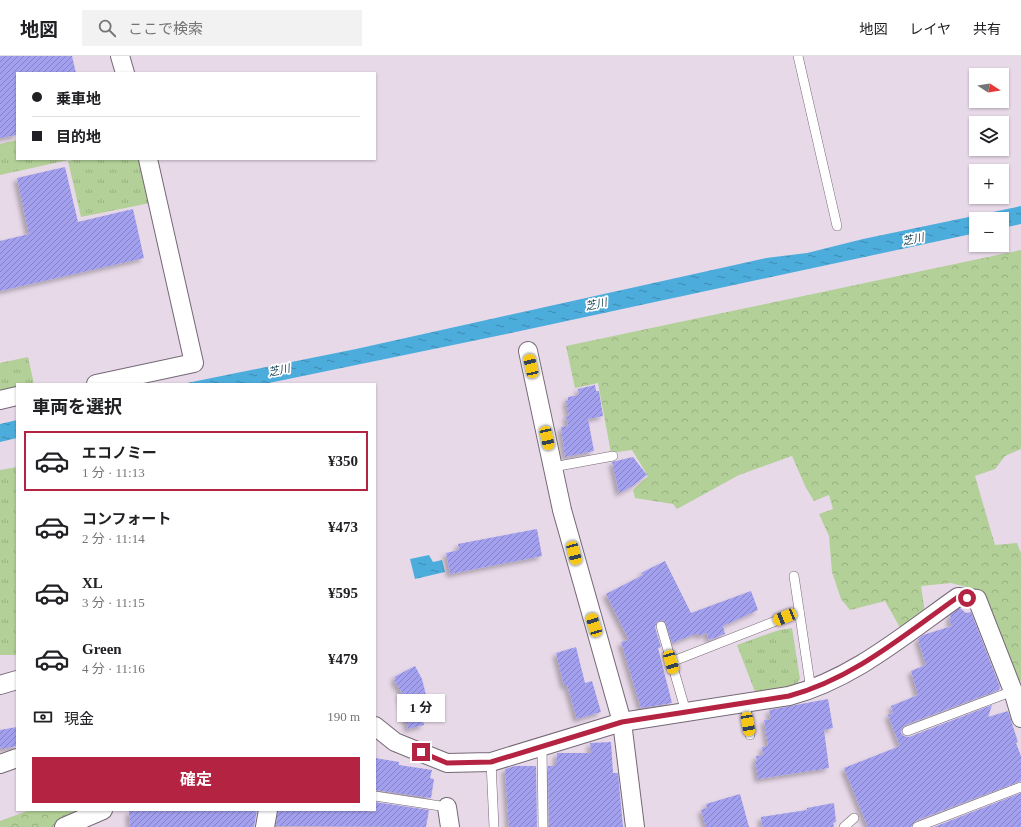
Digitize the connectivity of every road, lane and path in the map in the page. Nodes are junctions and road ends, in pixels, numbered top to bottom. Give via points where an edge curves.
1 (120, 56) edge
2 (798, 56) edge
3 (125, 72) edge
4 (148, 160) edge
5 (837, 226) dead end
6 (528, 351) dead end
7 (101, 383) edge
8 (16, 396) edge
9 (0, 400) edge
10 (612, 456) dead end
11 (553, 467) junction
12 (794, 576) dead end
13 (799, 612) junction
14 (661, 626) dead end
15 (671, 662) junction
16 (16, 680) edge
17 (0, 685) edge
18 (811, 690) junction
19 (1017, 690) edge
20 (745, 703) junction
21 (686, 712) junction
22 (1021, 718) edge
23 (622, 722) junction
24 (376, 727) edge
25 (906, 731) dead end
26 (750, 735) dead end
27 (542, 746) junction
28 (16, 758) edge
29 (491, 762) junction
30 (0, 764) edge
31 (1021, 787) edge
32 (376, 796) edge
33 (447, 807) joint
34 (101, 811) edge
35 (268, 811) edge
36 (854, 818) dead end
37 (64, 827) edge
38 (265, 827) edge
39 (450, 827) edge
40 (494, 827) edge
41 (543, 827) edge
42 (636, 827) edge
43 (844, 827) edge
44 (917, 827) edge

1 - 3 street
2 - 5 lane
4 - 7 street via 194,363
6 - 11 street
8 - 9 street
10 - 11 lane
11 - 23 street via 568,534
12 - 13 lane
13 - 15 lane
13 - 18 lane
14 - 15 lane
15 - 21 lane
16 - 17 street
18 - 19 street via 859,668 958,597 977,599
18 - 20 street
19 - 22 street
19 - 25 lane
20 - 21 street
20 - 26 lane
21 - 23 street
23 - 27 street
23 - 42 street
24 - 29 street via 395,742 447,763
27 - 29 street
27 - 41 lane
28 - 30 street
29 - 40 lane
31 - 44 lane
32 - 33 lane
33 - 39 street
34 - 37 street
35 - 38 street
36 - 43 lane

